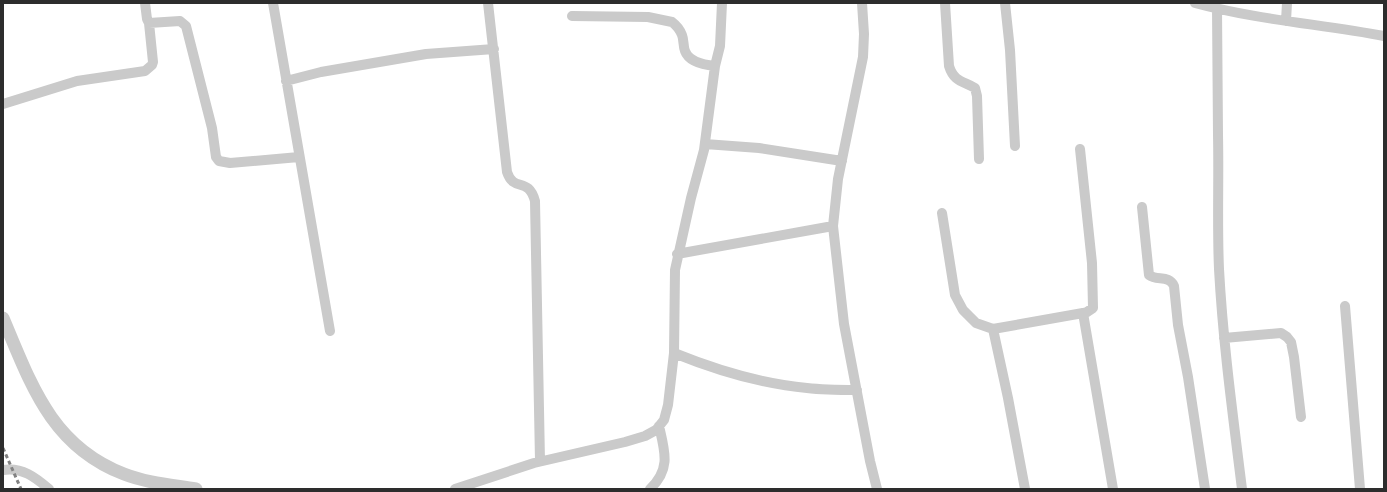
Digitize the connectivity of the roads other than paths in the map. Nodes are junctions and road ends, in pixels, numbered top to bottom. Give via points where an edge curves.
1 (145, 3) edge
2 (273, 3) edge
3 (488, 3) edge
4 (722, 3) edge
5 (862, 3) edge
6 (945, 3) edge
7 (1006, 3) edge
8 (1287, 3) edge
9 (1201, 4) edge
10 (1217, 8) junction
11 (572, 16) dead end
12 (1286, 21) junction
13 (149, 23) junction
14 (1384, 36) edge
15 (494, 49) junction
16 (715, 66) junction
17 (286, 81) junction
18 (3, 104) edge
19 (705, 144) junction
20 (1015, 146) dead end
21 (1080, 149) dead end
22 (299, 157) junction
23 (979, 159) dead end
24 (842, 161) junction
25 (1142, 207) dead end
26 (942, 213) dead end
27 (833, 226) junction
28 (678, 254) junction
29 (1345, 306) dead end
30 (1083, 313) junction
31 (3, 318) edge
32 (993, 329) junction
33 (330, 331) dead end
34 (1224, 338) junction
35 (674, 353) junction
36 (856, 390) junction
37 (1301, 417) dead end
38 (659, 426) junction
39 (540, 461) junction
40 (3, 470) edge
41 (48, 489) edge
42 (196, 489) edge
43 (455, 489) edge
44 (650, 489) edge
45 (877, 489) edge
46 (1025, 489) edge
47 (1113, 489) edge
48 (1205, 489) edge
49 (1242, 489) edge
50 (1360, 489) edge

1 - 13 street
2 - 17 street
3 - 15 street
4 - 16 street via 720,46
5 - 24 street via 863,57
6 - 23 street via 951,73 957,80 975,88 977,96
7 - 20 street
8 - 12 street
9 - 10 street
10 - 12 street
10 - 34 street via 1218,234
11 - 16 street via 648,17 672,22 683,35 684,50 688,56 696,62
12 - 14 street
13 - 18 street via 153,62 145,71 77,81
13 - 22 street via 180,22 186,26 219,161 230,163
15 - 17 street via 426,54 328,70
15 - 39 street via 507,172 513,183 528,187 535,201
16 - 19 street
17 - 22 street
19 - 24 street via 759,148
19 - 28 street
21 - 30 street via 1094,305 1091,310
22 - 33 street
24 - 27 street
25 - 48 street via 1148,275 1152,278 1168,279 1174,286
26 - 32 street via 955,295 963,310 976,323
27 - 28 street
27 - 36 street via 844,324
28 - 35 street via 675,270
29 - 50 street
30 - 32 street
30 - 47 street
31 - 42 street via 35,392 51,418 72,441 96,460 124,474 154,483
32 - 46 street
34 - 37 street via 1281,333 1287,337 1294,357
34 - 49 street
35 - 36 street via 699,363 782,385
35 - 38 street via 668,405 664,420
36 - 45 street
38 - 39 street via 645,436 625,442
38 - 44 street via 665,464 663,473
39 - 43 street
40 - 41 street via 16,469 25,472

